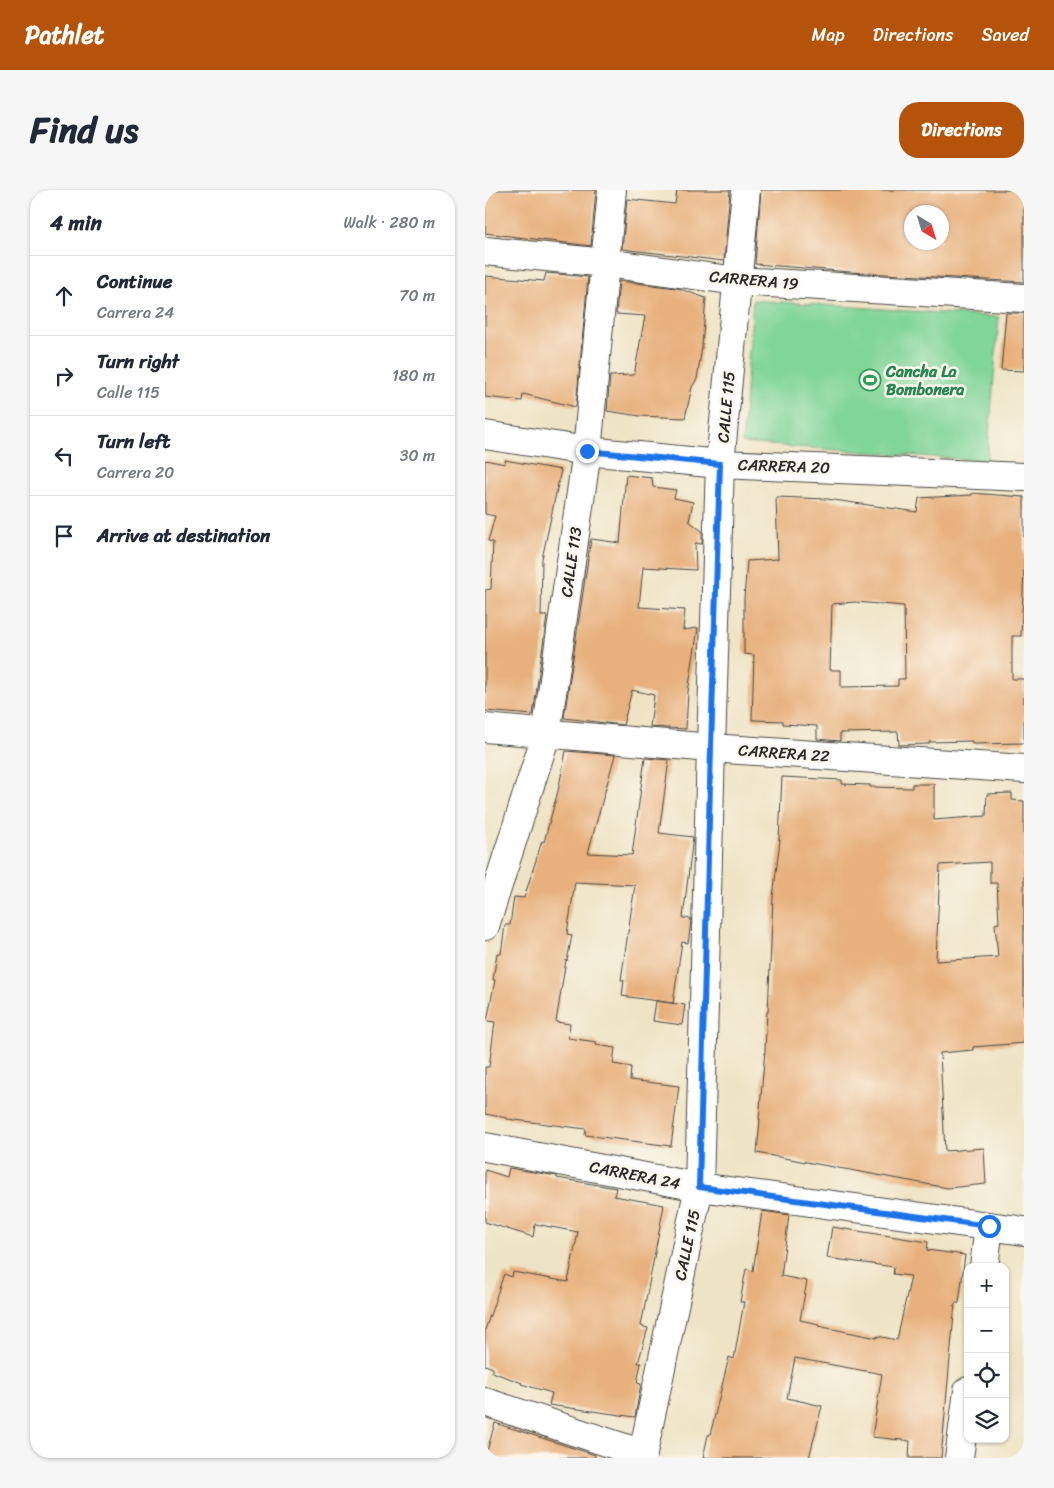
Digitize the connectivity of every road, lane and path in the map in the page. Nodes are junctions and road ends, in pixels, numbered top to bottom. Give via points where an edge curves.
1 (612, 190) edge
2 (746, 190) edge
3 (485, 251) edge
4 (606, 262) junction
5 (737, 281) junction
6 (1024, 298) edge
7 (485, 435) edge
8 (587, 451) junction
9 (720, 464) junction
10 (1024, 477) edge
11 (485, 728) edge
12 (546, 735) junction
13 (711, 748) junction
14 (1024, 769) edge
15 (485, 926) edge
16 (485, 1147) edge
17 (699, 1187) junction
18 (989, 1226) junction
19 (1024, 1231) edge
20 (984, 1263) edge
21 (967, 1398) edge
22 (485, 1402) edge
23 (642, 1456) edge
24 (959, 1458) edge

1 - 4 street, CALLE 113
2 - 5 street, CALLE 115
3 - 4 street, CARRERA 19
4 - 5 street, CARRERA 19
4 - 8 street, CALLE 113
5 - 6 street, CARRERA 19
5 - 9 street, CALLE 115
7 - 8 street, CARRERA 20
8 - 9 street, CARRERA 20
8 - 12 street, CALLE 113
9 - 10 street, CARRERA 20
9 - 13 street, CALLE 115
11 - 12 street, CARRERA 22
12 - 13 street, CARRERA 22
12 - 15 street, CALLE 113
13 - 14 street, CARRERA 22
13 - 17 street, CALLE 115
16 - 17 street, CARRERA 24
17 - 18 street, CARRERA 24
17 - 23 street, CALLE 115
18 - 19 street, CARRERA 24
18 - 20 street
21 - 24 street
22 - 23 street

